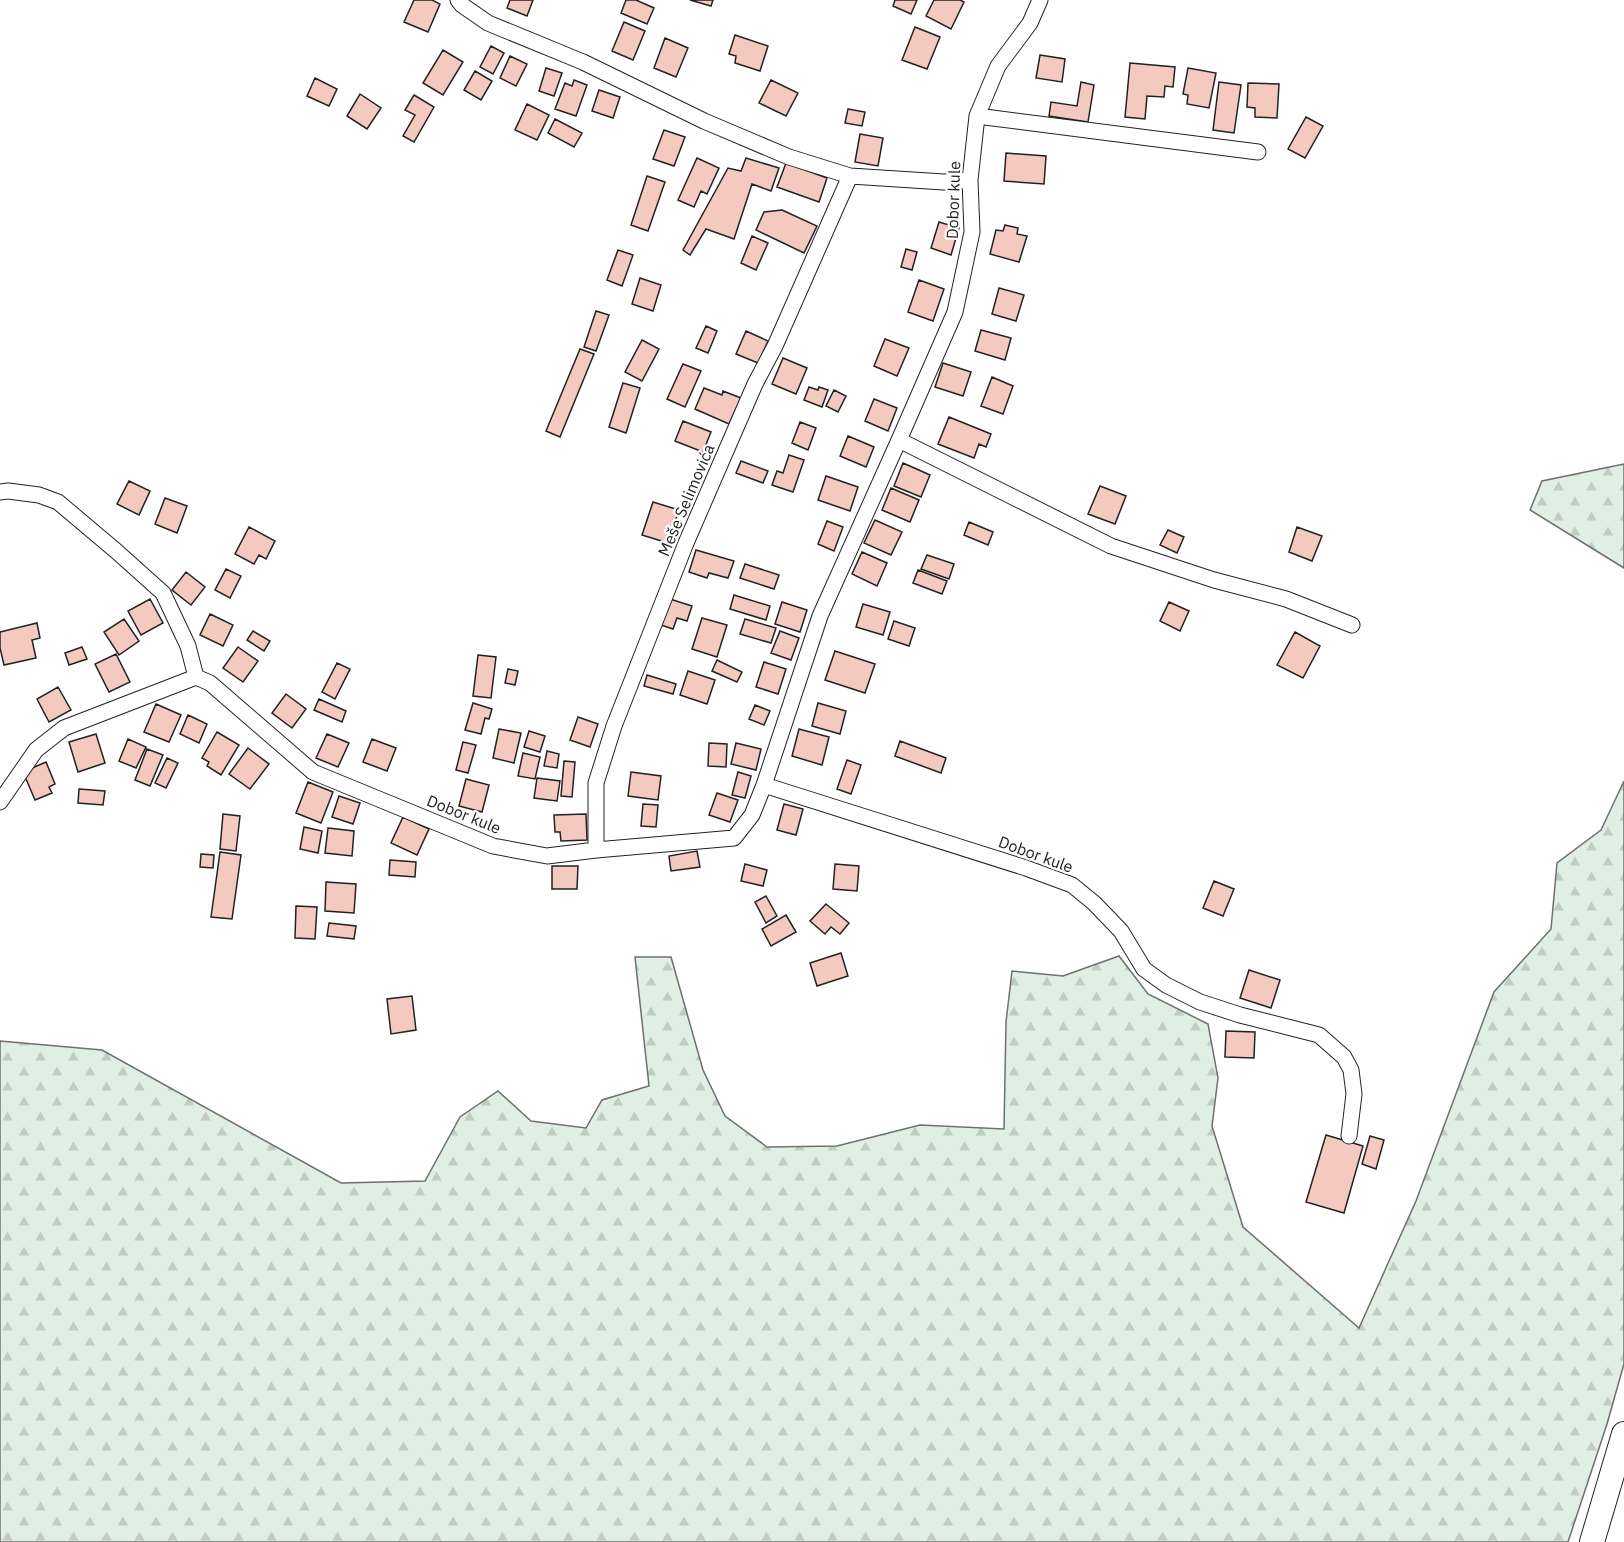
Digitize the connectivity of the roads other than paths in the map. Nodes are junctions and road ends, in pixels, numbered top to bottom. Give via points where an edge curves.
1 (458, 0) edge
2 (1040, 0) edge
3 (977, 116) junction
4 (1258, 152) dead end
5 (850, 176) junction
6 (970, 180) junction
7 (899, 440) junction
8 (0, 492) edge
9 (1352, 625) dead end
10 (196, 677) junction
11 (764, 785) junction
12 (0, 802) edge
13 (596, 850) junction
14 (1349, 1136) dead end
15 (1624, 1434) edge
16 (1592, 1542) edge

1 - 5 street via 488,23 583,62 704,121 789,157
2 - 3 street, Dobor kule via 1030,23 998,66
3 - 4 street
3 - 6 street, Dobor kule
5 - 6 street
5 - 13 street, Meše Selimovića via 690,532 614,726 597,783
6 - 7 street, Dobor kule via 972,232 955,312
7 - 9 street via 1112,546 1286,599
7 - 11 street, Dobor kule via 820,616
8 - 10 street via 39,495 58,502 163,593 188,646
10 - 12 street via 64,728 36,750
10 - 13 street, Dobor kule via 210,682 313,772 493,846 546,856
11 - 13 street, Dobor kule via 752,815 734,838
11 - 14 street, Dobor kule via 1072,885 1121,931 1144,969 1166,985 1200,1002 1319,1035 1344,1057 1351,1070 1354,1094
15 - 16 main road

